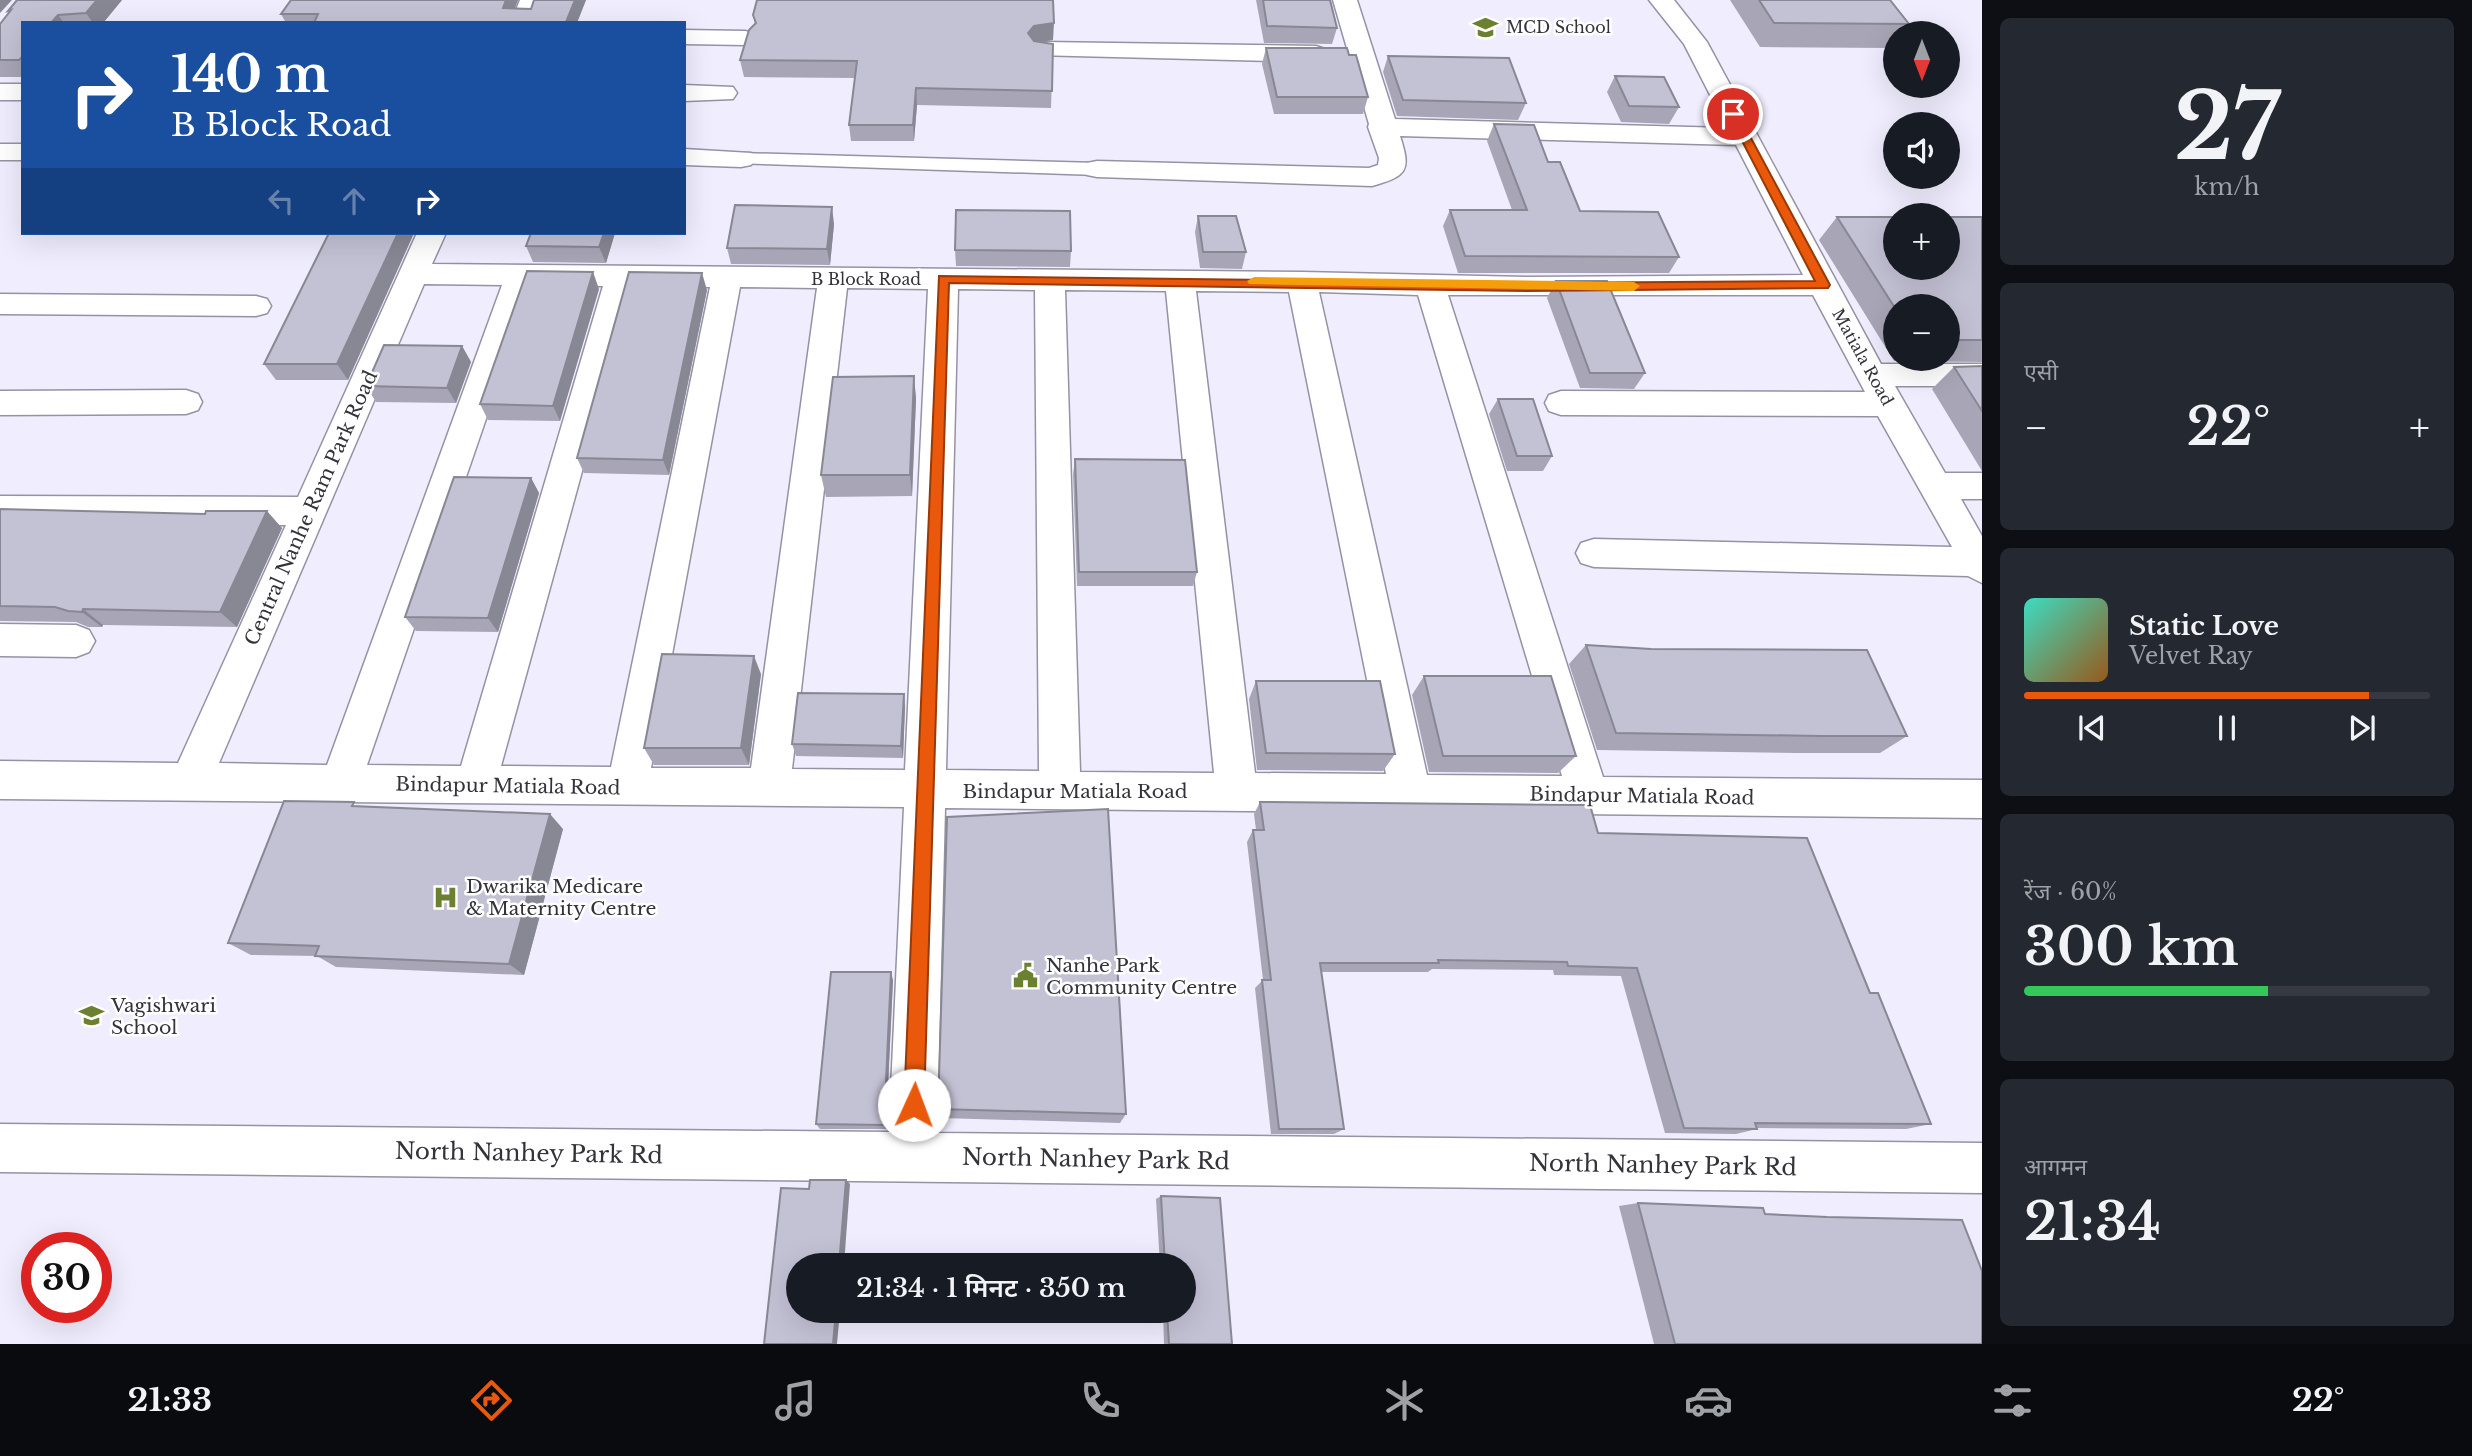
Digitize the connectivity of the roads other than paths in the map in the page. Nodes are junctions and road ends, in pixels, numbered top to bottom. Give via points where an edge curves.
1 (532, 0) edge
2 (1345, 0) edge
3 (1661, 0) edge
4 (524, 21) edge
5 (686, 37) edge
6 (745, 38) edge
7 (1043, 50) edge
8 (1360, 55) junction
9 (0, 92) edge
10 (21, 92) edge
11 (686, 93) edge
12 (723, 93) dead end
13 (1381, 127) junction
14 (1746, 137) junction
15 (0, 152) edge
16 (21, 152) edge
17 (686, 158) edge
18 (741, 159) joint
19 (1097, 169) joint
20 (430, 235) edge
21 (413, 275) junction
22 (521, 275) junction
23 (621, 276) junction
24 (727, 277) junction
25 (833, 278) junction
26 (943, 279) junction
27 (1050, 280) junction
28 (1180, 281) junction
29 (1302, 282) junction
30 (1430, 285) junction
31 (1824, 285) junction
32 (0, 304) edge
33 (256, 306) dead end
34 (1872, 375) junction
35 (1982, 375) edge
36 (0, 402) edge
37 (186, 402) dead end
38 (1561, 403) dead end
39 (1889, 404) junction
40 (1935, 486) junction
41 (1982, 486) edge
42 (0, 510) edge
43 (309, 512) junction
44 (1594, 553) dead end
45 (1980, 565) edge
46 (0, 640) edge
47 (76, 641) dead end
48 (0, 780) edge
49 (190, 783) junction
50 (340, 784) junction
51 (475, 786) junction
52 (627, 787) junction
53 (769, 789) junction
54 (924, 790) junction
55 (1060, 791) junction
56 (1237, 793) junction
57 (1410, 793) junction
58 (1589, 796) junction
59 (1982, 799) edge
60 (0, 1148) edge
61 (912, 1157) junction
62 (1982, 1168) edge

1 - 4 street
2 - 8 street
3 - 14 street, Matiala Road via 1695,42
5 - 6 street
7 - 8 street
8 - 13 street
9 - 10 street
11 - 12 street
13 - 14 street
13 - 19 street via 1393,158 1391,170 1382,175
14 - 31 street, Matiala Road
15 - 16 street
17 - 18 street
18 - 19 lane
20 - 21 street, Central Nanhe Ram Park Road
21 - 22 street, B Block Road
21 - 43 street, Central Nanhe Ram Park Road
22 - 23 street, B Block Road
22 - 50 street
23 - 24 street, B Block Road
23 - 51 street
24 - 25 street, B Block Road
24 - 52 street
25 - 26 street, B Block Road
25 - 53 street
26 - 27 street, B Block Road
26 - 54 street
27 - 28 street, B Block Road
27 - 55 street
28 - 29 street, B Block Road
28 - 56 street
29 - 30 street, B Block Road
29 - 57 street
30 - 31 street, B Block Road
30 - 58 street
31 - 34 street, Matiala Road
32 - 33 street
34 - 35 street
34 - 39 street, Matiala Road
36 - 37 street
38 - 39 street
39 - 40 street, Matiala Road
40 - 41 street
40 - 45 street, Matiala Road
42 - 43 street
43 - 49 street, Central Nanhe Ram Park Road
44 - 45 street
46 - 47 street
48 - 49 street, Bindapur Matiala Road
49 - 50 street, Bindapur Matiala Road
50 - 51 street, Bindapur Matiala Road
51 - 52 street, Bindapur Matiala Road
52 - 53 street, Bindapur Matiala Road
53 - 54 street, Bindapur Matiala Road
54 - 55 street, Bindapur Matiala Road
54 - 61 street
55 - 56 street, Bindapur Matiala Road
56 - 57 street, Bindapur Matiala Road
57 - 58 street, Bindapur Matiala Road
58 - 59 street, Bindapur Matiala Road
60 - 61 street, North Nanhey Park Rd
61 - 62 street, North Nanhey Park Rd

